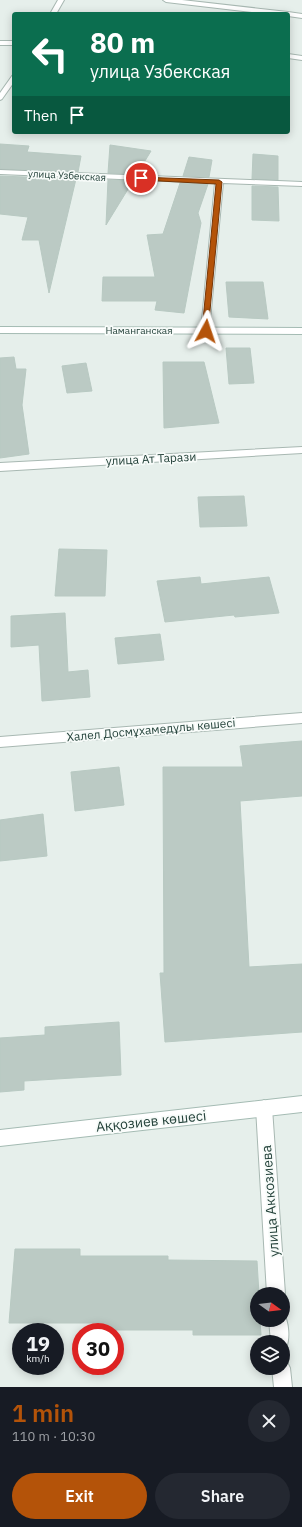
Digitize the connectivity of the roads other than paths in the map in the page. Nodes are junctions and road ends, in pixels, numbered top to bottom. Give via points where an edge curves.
1 (61, 0) edge
2 (166, 0) edge
3 (54, 12) edge
4 (270, 12) edge
5 (290, 14) edge
6 (302, 16) edge
7 (0, 43) edge
8 (12, 43) edge
9 (290, 56) edge
10 (302, 58) edge
11 (12, 80) edge
12 (0, 98) edge
13 (0, 172) edge
14 (219, 182) junction
15 (302, 184) edge
16 (0, 330) edge
17 (206, 331) junction
18 (302, 331) edge
19 (302, 450) edge
20 (0, 467) edge
21 (302, 718) edge
22 (0, 742) edge
23 (302, 1104) edge
24 (264, 1108) junction
25 (0, 1138) edge
26 (276, 1287) edge
27 (282, 1375) edge
28 (283, 1387) edge

1 - 3 street
2 - 4 street
5 - 6 street
7 - 8 street
9 - 10 street
11 - 12 street
13 - 14 street, улица Узбекская
14 - 15 street, улица Узбекская
14 - 17 street
16 - 17 street, Наманганская
17 - 18 street, Наманганская
19 - 20 street, улица Ат Тарази
21 - 22 street, Халел Досмұхамедұлы көшесі
23 - 24 street, Аққозиев көшесі
24 - 25 street, Аққозиев көшесі
24 - 26 street, улица Аккозиева
27 - 28 street

